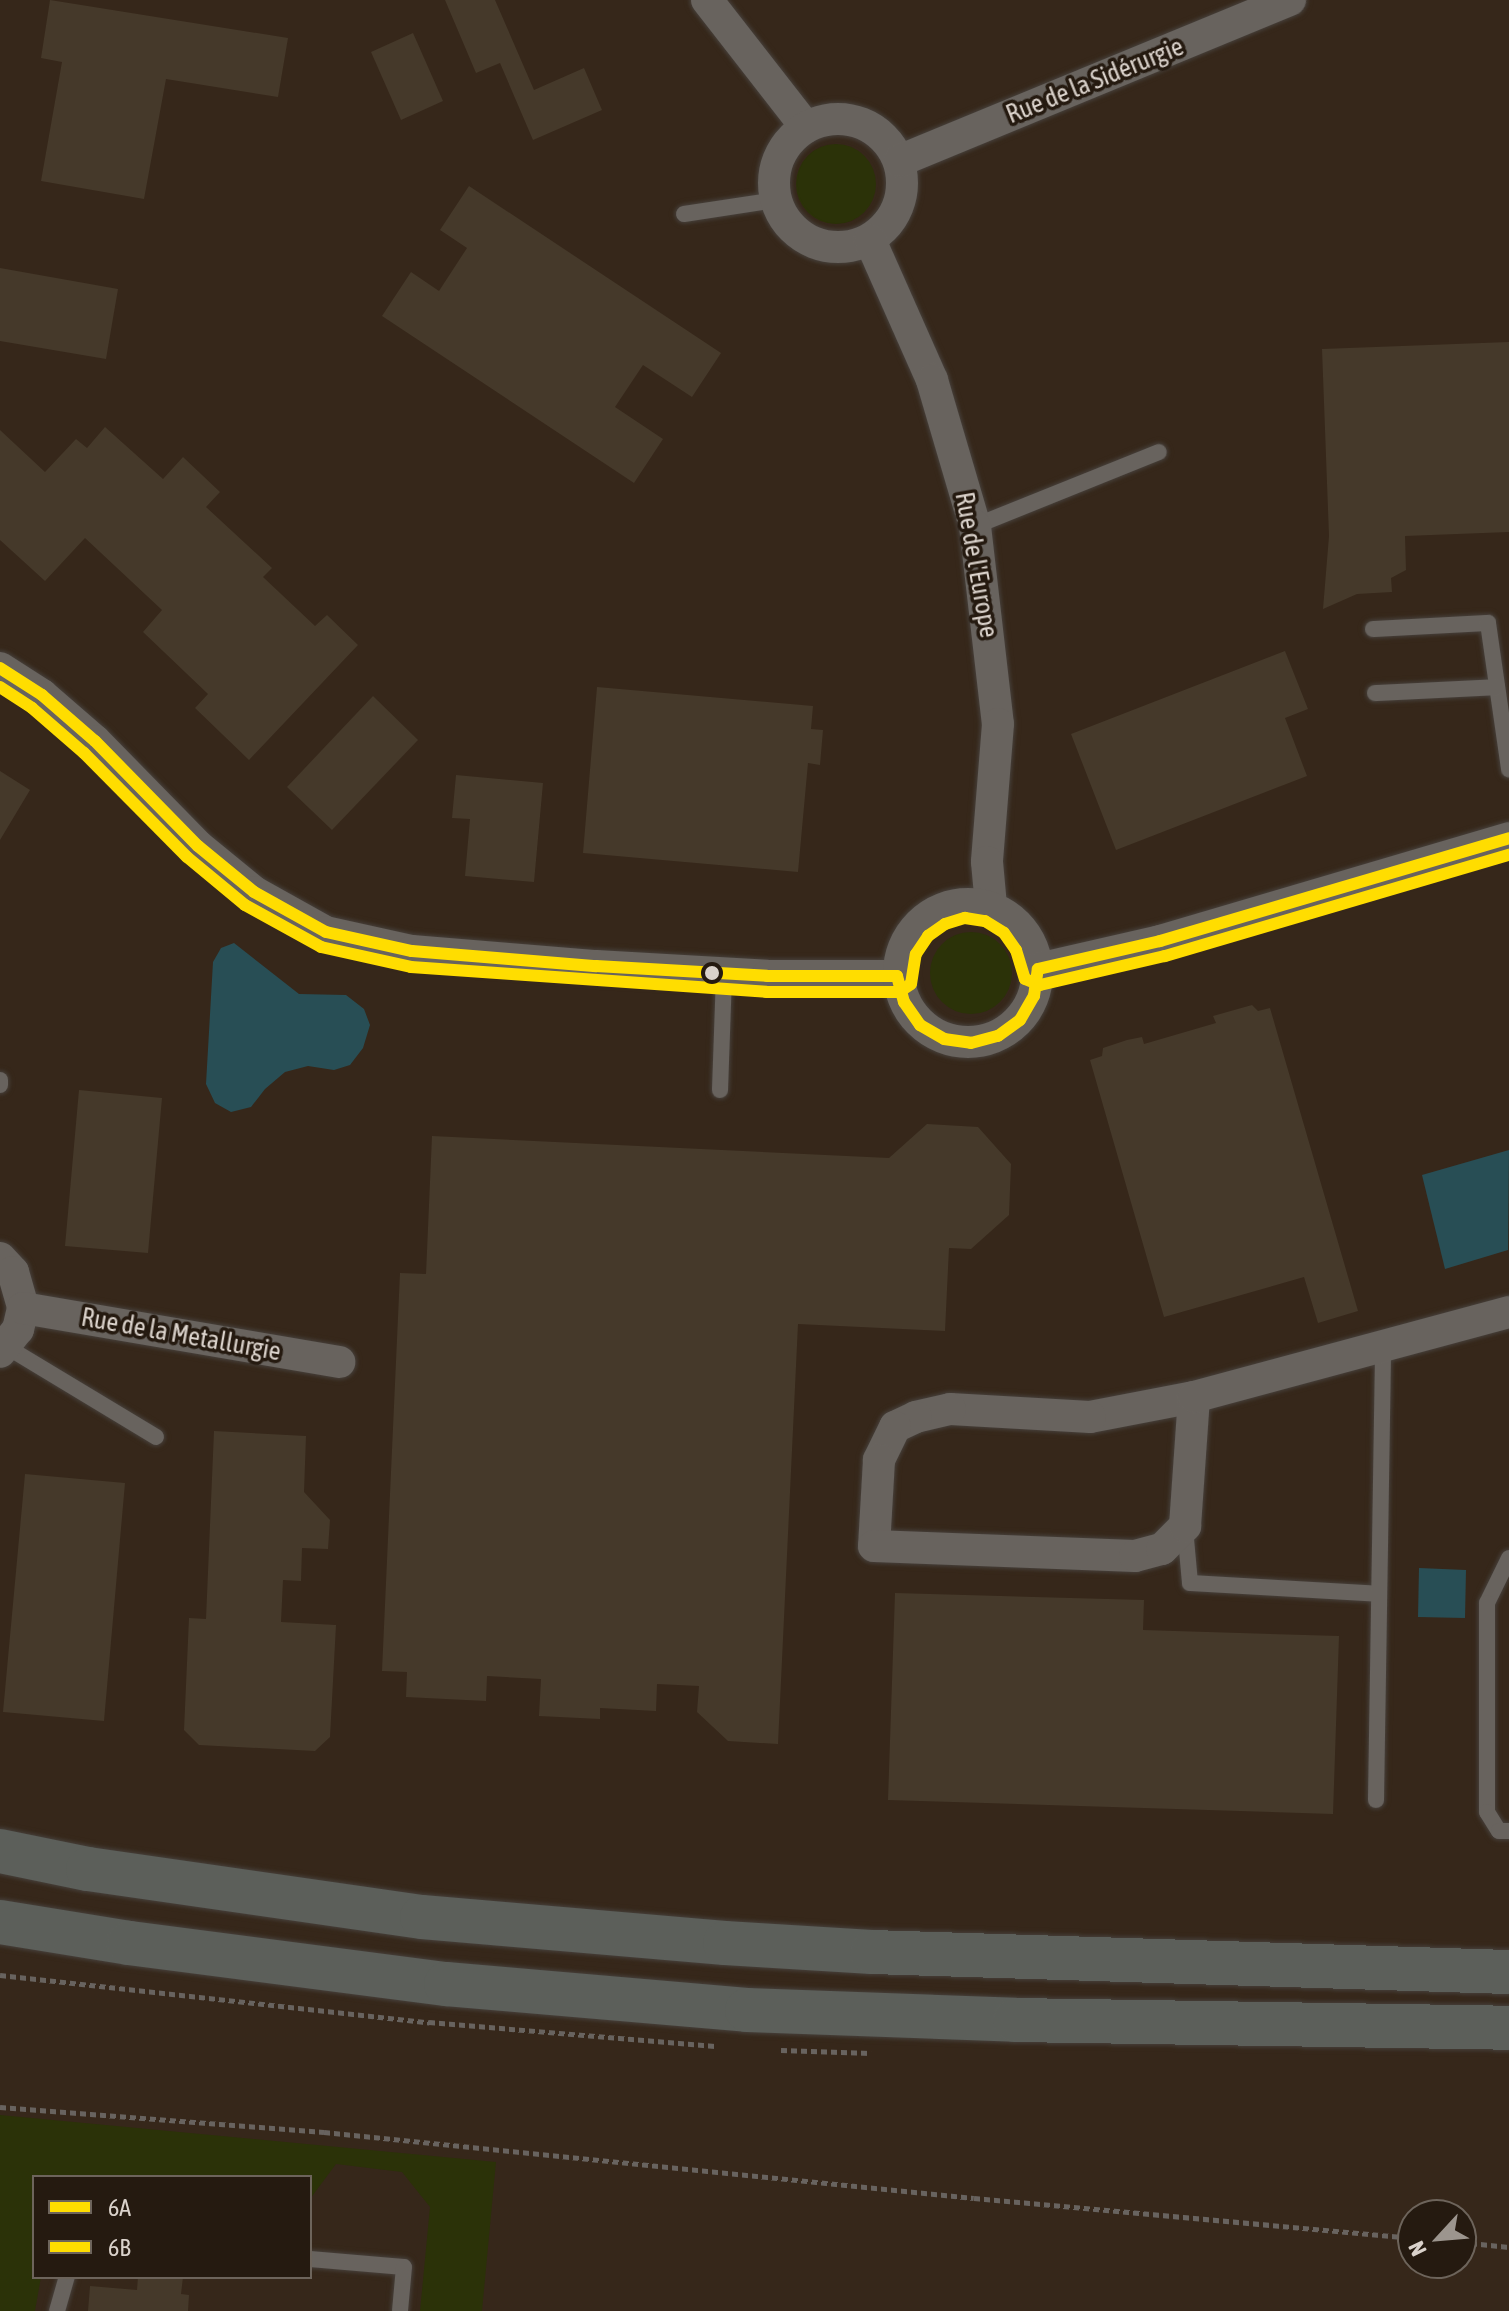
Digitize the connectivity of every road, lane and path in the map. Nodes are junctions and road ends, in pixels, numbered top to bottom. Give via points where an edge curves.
1 (707, 0) edge
2 (1290, 0) edge
3 (806, 127) junction
4 (899, 161) junction
5 (775, 200) junction
6 (684, 214) dead end
7 (870, 240) junction
8 (1159, 452) dead end
9 (975, 526) junction
10 (1373, 629) dead end
11 (0, 668) edge
12 (1497, 687) junction
13 (1375, 693) dead end
14 (1509, 769) edge
15 (1509, 838) edge
16 (991, 906) junction
17 (1038, 969) junction
18 (724, 973) junction
19 (897, 976) junction
20 (720, 1090) dead end
21 (0, 1258) edge
22 (23, 1308) junction
23 (1509, 1312) edge
24 (1383, 1346) junction
25 (4, 1349) edge
26 (339, 1362) dead end
27 (1194, 1397) junction
28 (156, 1437) dead end
29 (1185, 1526) junction
30 (1509, 1558) edge
31 (1379, 1594) junction
32 (1376, 1800) dead end
33 (1509, 1831) edge
34 (0, 1851) edge
35 (0, 1922) edge
36 (1509, 1972) edge
37 (1509, 2028) edge
38 (0, 2107) edge
39 (1397, 2236) edge
40 (1477, 2244) edge
41 (1509, 2247) edge
42 (312, 2259) edge
43 (66, 2279) edge
44 (57, 2311) edge
45 (400, 2311) edge

1 - 3 street
2 - 4 street, Rue de la Sidérurgie
3 - 4 street via 827,119 849,119 887,141
3 - 5 street via 778,158
4 - 7 street via 899,205 885,229
5 - 6 lane
5 - 7 street via 790,225 813,243 852,247
7 - 9 street, Rue de l'Europe via 932,380
8 - 9 lane
9 - 16 street, Rue de l'Europe via 998,724 987,862
10 - 12 lane via 1488,623
11 - 18 street via 42,695 95,741 198,846 254,892 326,932 412,951
12 - 13 lane
12 - 14 lane
15 - 17 street via 1160,941
16 - 17 street via 1015,921 1031,943
16 - 19 street via 964,902 938,909 916,925 901,948
17 - 19 street via 1034,996 1020,1020 998,1036 971,1043 944,1039 920,1025 904,1002
18 - 19 street
18 - 20 lane
21 - 22 street via 13,1272
22 - 25 street via 18,1329
22 - 26 street, Rue de la Metallurgie
23 - 24 street
24 - 27 street
24 - 31 lane
25 - 28 lane
27 - 29 street
27 - 29 street via 1090,1417 950,1409 916,1417 895,1427 879,1460 874,1546 1135,1556 1162,1549
29 - 31 lane via 1190,1583
30 - 33 lane via 1487,1603 1487,1812 1499,1831
31 - 32 lane
34 - 36 main road via 88,1869 422,1917 694,1941 872,1952
35 - 37 main road via 446,1984 747,2010
38 - 39 path via 324,2132
40 - 41 path
42 - 45 lane via 404,2267
43 - 44 lane

